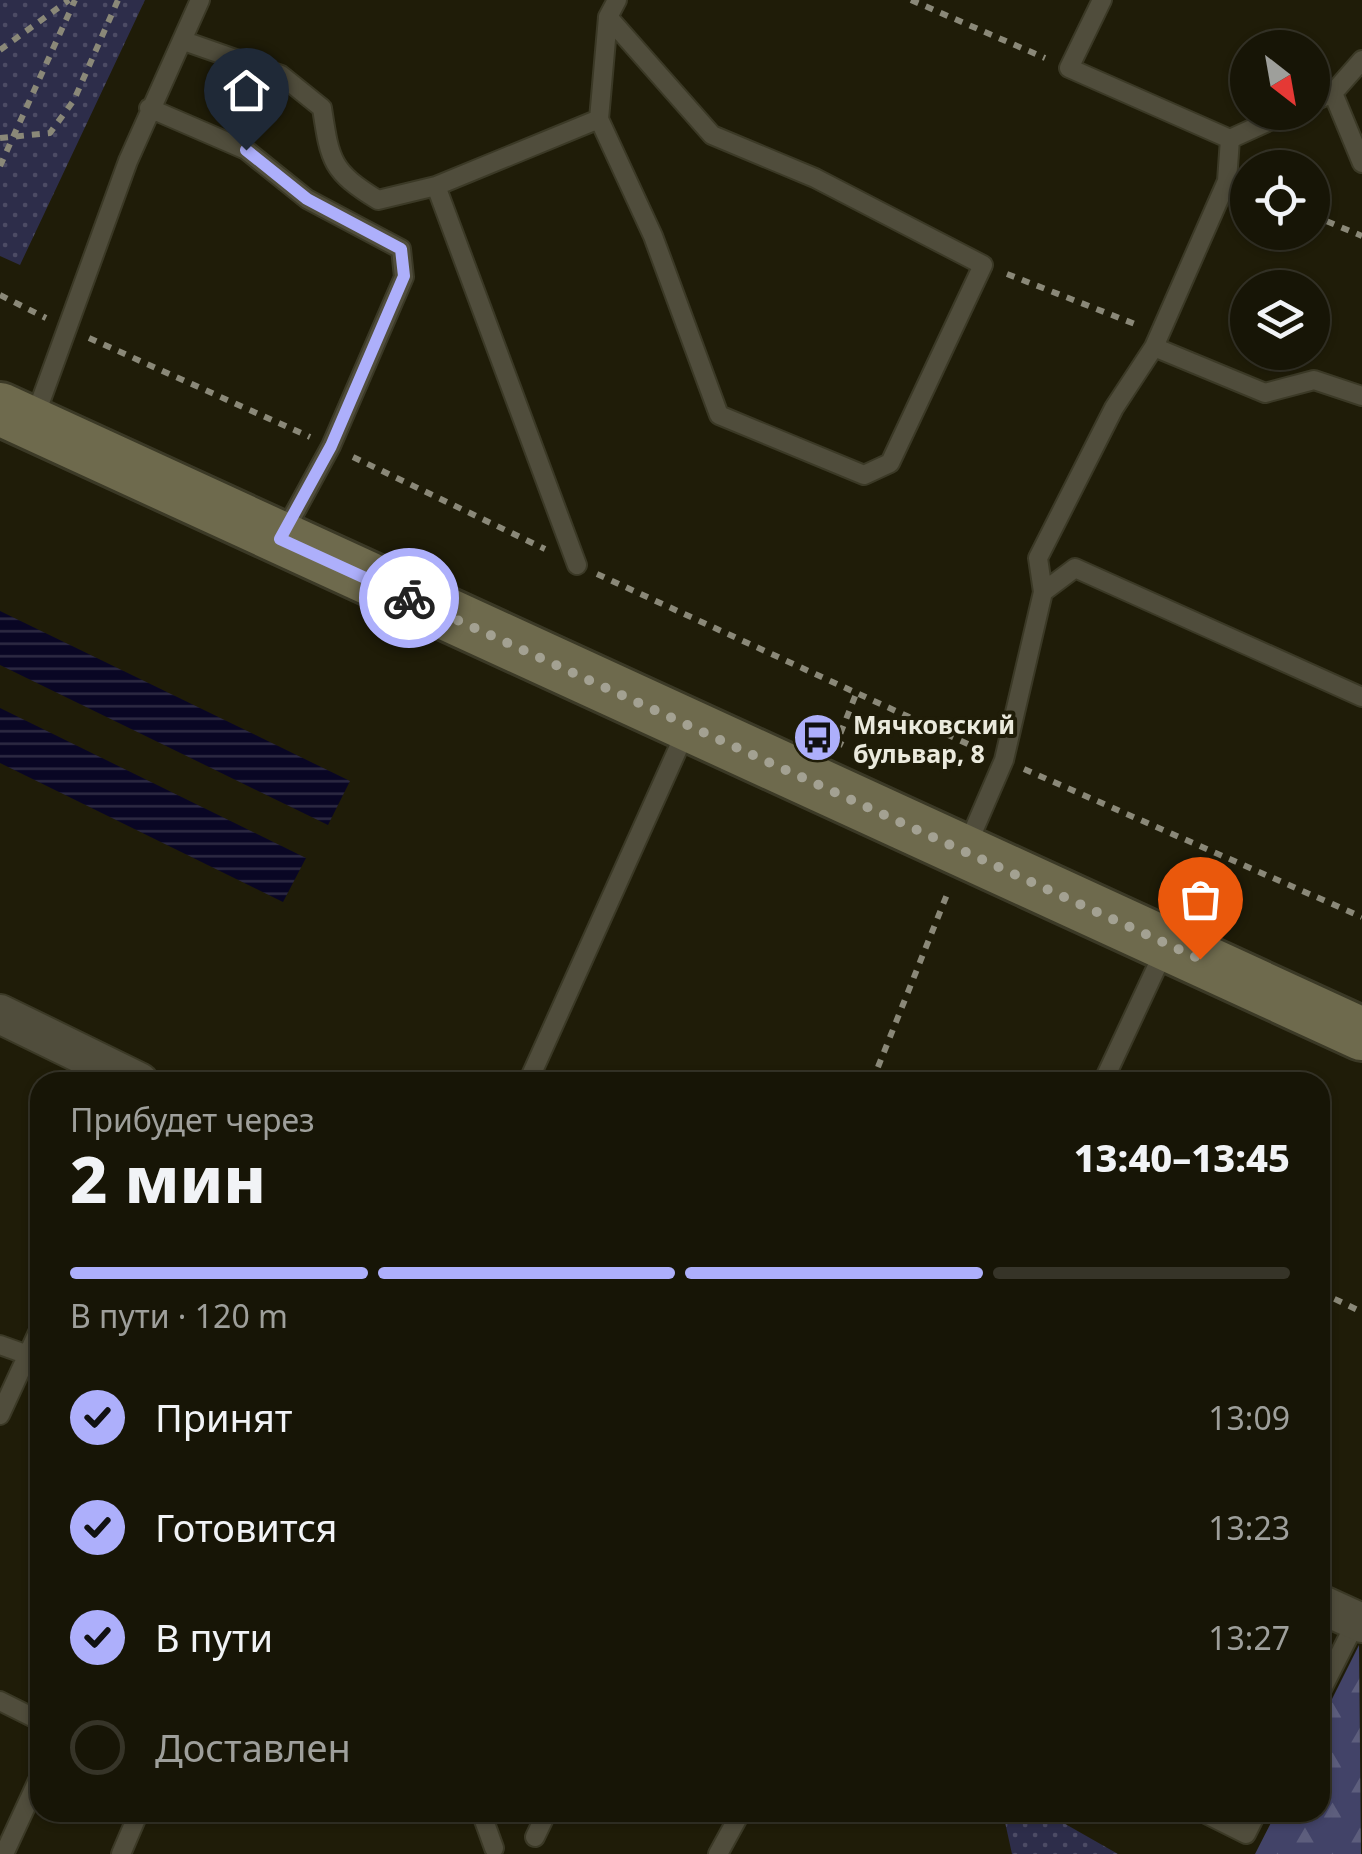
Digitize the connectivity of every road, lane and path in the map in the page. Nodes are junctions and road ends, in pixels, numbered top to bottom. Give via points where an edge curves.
1 (72, 0) edge
2 (118, 0) edge
3 (200, 0) edge
4 (911, 0) edge
5 (1102, 0) edge
6 (612, 8) edge
7 (184, 41) junction
8 (0, 50) edge
9 (1362, 60) edge
10 (1069, 68) junction
11 (1333, 93) junction
12 (1330, 94) edge
13 (149, 108) junction
14 (599, 119) junction
15 (1250, 130) edge
16 (14, 136) junction
17 (0, 138) edge
18 (1230, 139) junction
19 (1362, 163) edge
20 (0, 166) edge
21 (436, 186) junction
22 (1330, 223) edge
23 (1362, 236) edge
24 (982, 264) junction
25 (0, 296) edge
26 (68, 329) junction
27 (1157, 340) junction
28 (1362, 396) edge
29 (16, 416) edge
30 (331, 446) junction
31 (280, 539) junction
32 (577, 564) junction
33 (1043, 592) junction
34 (856, 694) junction
35 (1362, 697) edge
36 (688, 726) junction
37 (854, 750) dead end
38 (1004, 760) junction
39 (966, 849) junction
40 (1362, 917) edge
41 (1168, 944) junction
42 (0, 1014) edge
43 (1362, 1034) edge
44 (119, 1072) edge
45 (532, 1072) edge
46 (876, 1072) edge
47 (1108, 1072) edge
48 (1330, 1297) edge
49 (1362, 1312) edge
50 (0, 1345) edge
51 (30, 1350) edge
52 (28, 1355) junction
53 (0, 1415) edge
54 (1330, 1609) edge
55 (1359, 1622) edge
56 (1330, 1675) edge
57 (0, 1701) edge
58 (30, 1715) edge
59 (30, 1798) edge
60 (135, 1822) edge
61 (484, 1822) edge
62 (542, 1822) edge
63 (736, 1822) edge
64 (1222, 1822) edge
65 (1253, 1822) edge
66 (1246, 1834) junction
67 (535, 1837) dead end
68 (494, 1848) dead end
69 (4, 1854) edge
70 (121, 1854) edge
71 (718, 1854) edge
72 (1236, 1854) edge

1 - 8 path
1 - 16 path
2 - 16 path via 74,100 50,133
3 - 7 lane
4 - 10 path
5 - 10 lane
6 - 14 lane
6 - 24 lane via 712,134 815,178
7 - 13 lane
7 - 21 lane via 281,74 322,108 329,150 344,179 378,200
9 - 11 lane
10 - 18 lane
11 - 12 lane
11 - 19 lane
13 - 26 lane
13 - 30 lane via 246,150 307,199 401,249 404,276
14 - 21 lane
14 - 24 lane via 653,236 719,415 864,475 890,463
15 - 18 lane
16 - 17 path
16 - 20 path
18 - 27 lane via 1227,182
21 - 32 lane
22 - 23 path
24 - 27 path
25 - 26 path
26 - 29 lane
26 - 30 path
27 - 28 lane via 1265,393 1314,380
27 - 33 lane via 1114,408 1038,558
29 - 31 street
30 - 31 lane
30 - 32 path
31 - 36 street
32 - 34 path
33 - 35 lane via 1075,568
33 - 38 lane
34 - 37 path via 837,742
34 - 38 path
36 - 39 street
36 - 45 lane
38 - 39 lane
38 - 40 path
39 - 41 street
39 - 46 path
41 - 43 street
41 - 47 lane
42 - 44 street
48 - 49 path
50 - 52 lane
51 - 52 lane
52 - 53 lane
54 - 55 street
55 - 56 lane
57 - 58 lane
59 - 69 lane
60 - 70 lane
61 - 68 lane
62 - 67 lane
63 - 71 lane
64 - 66 lane
65 - 66 lane
66 - 72 lane

